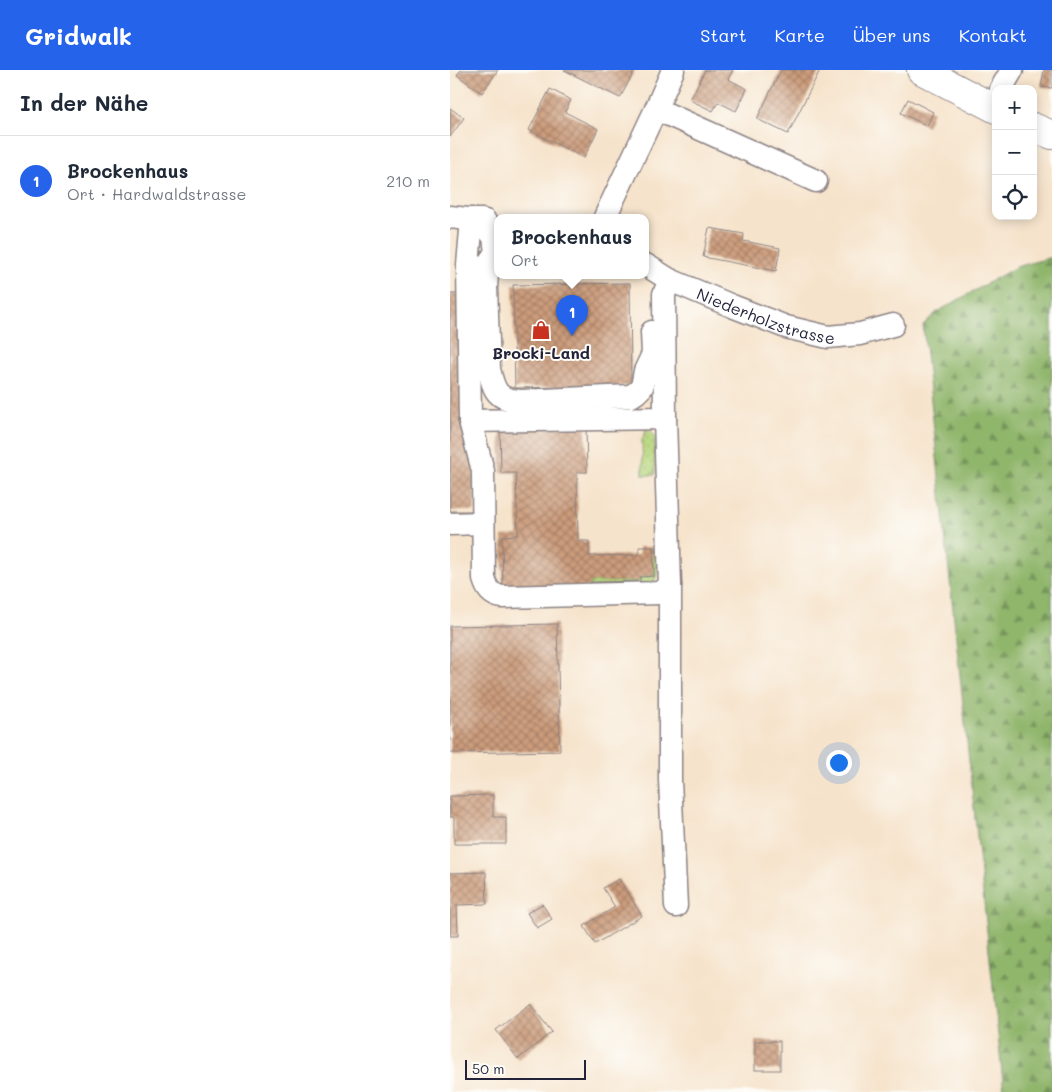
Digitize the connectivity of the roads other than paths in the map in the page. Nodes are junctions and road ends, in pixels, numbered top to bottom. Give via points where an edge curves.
1 (673, 70) edge
2 (922, 70) edge
3 (1012, 70) edge
4 (1004, 85) edge
5 (992, 99) edge
6 (656, 109) junction
7 (1037, 129) edge
8 (1052, 135) edge
9 (816, 181) dead end
10 (606, 214) edge
11 (475, 220) edge
12 (494, 237) edge
13 (494, 255) edge
14 (459, 265) edge
15 (649, 267) edge
16 (670, 280) junction
17 (893, 325) dead end
18 (664, 327) junction
19 (665, 418) junction
20 (470, 421) junction
21 (483, 523) junction
22 (450, 524) edge
23 (670, 585) junction
24 (676, 906) dead end

1 - 6 street
2 - 5 main road
3 - 4 street
6 - 9 street
6 - 10 street
7 - 8 main road
11 - 12 street
11 - 14 street
13 - 18 street via 488,264 486,287 489,369 498,395 509,401 631,396 642,387 652,354 652,327
14 - 20 street
15 - 16 street, Niederholzstrasse
16 - 17 street, Niederholzstrasse via 786,327 828,337 860,334
16 - 18 street via 664,294
18 - 19 street
19 - 20 street
19 - 23 street
20 - 21 street via 483,472
21 - 22 street
21 - 23 street via 484,579 495,596 661,593
23 - 24 street via 670,780

